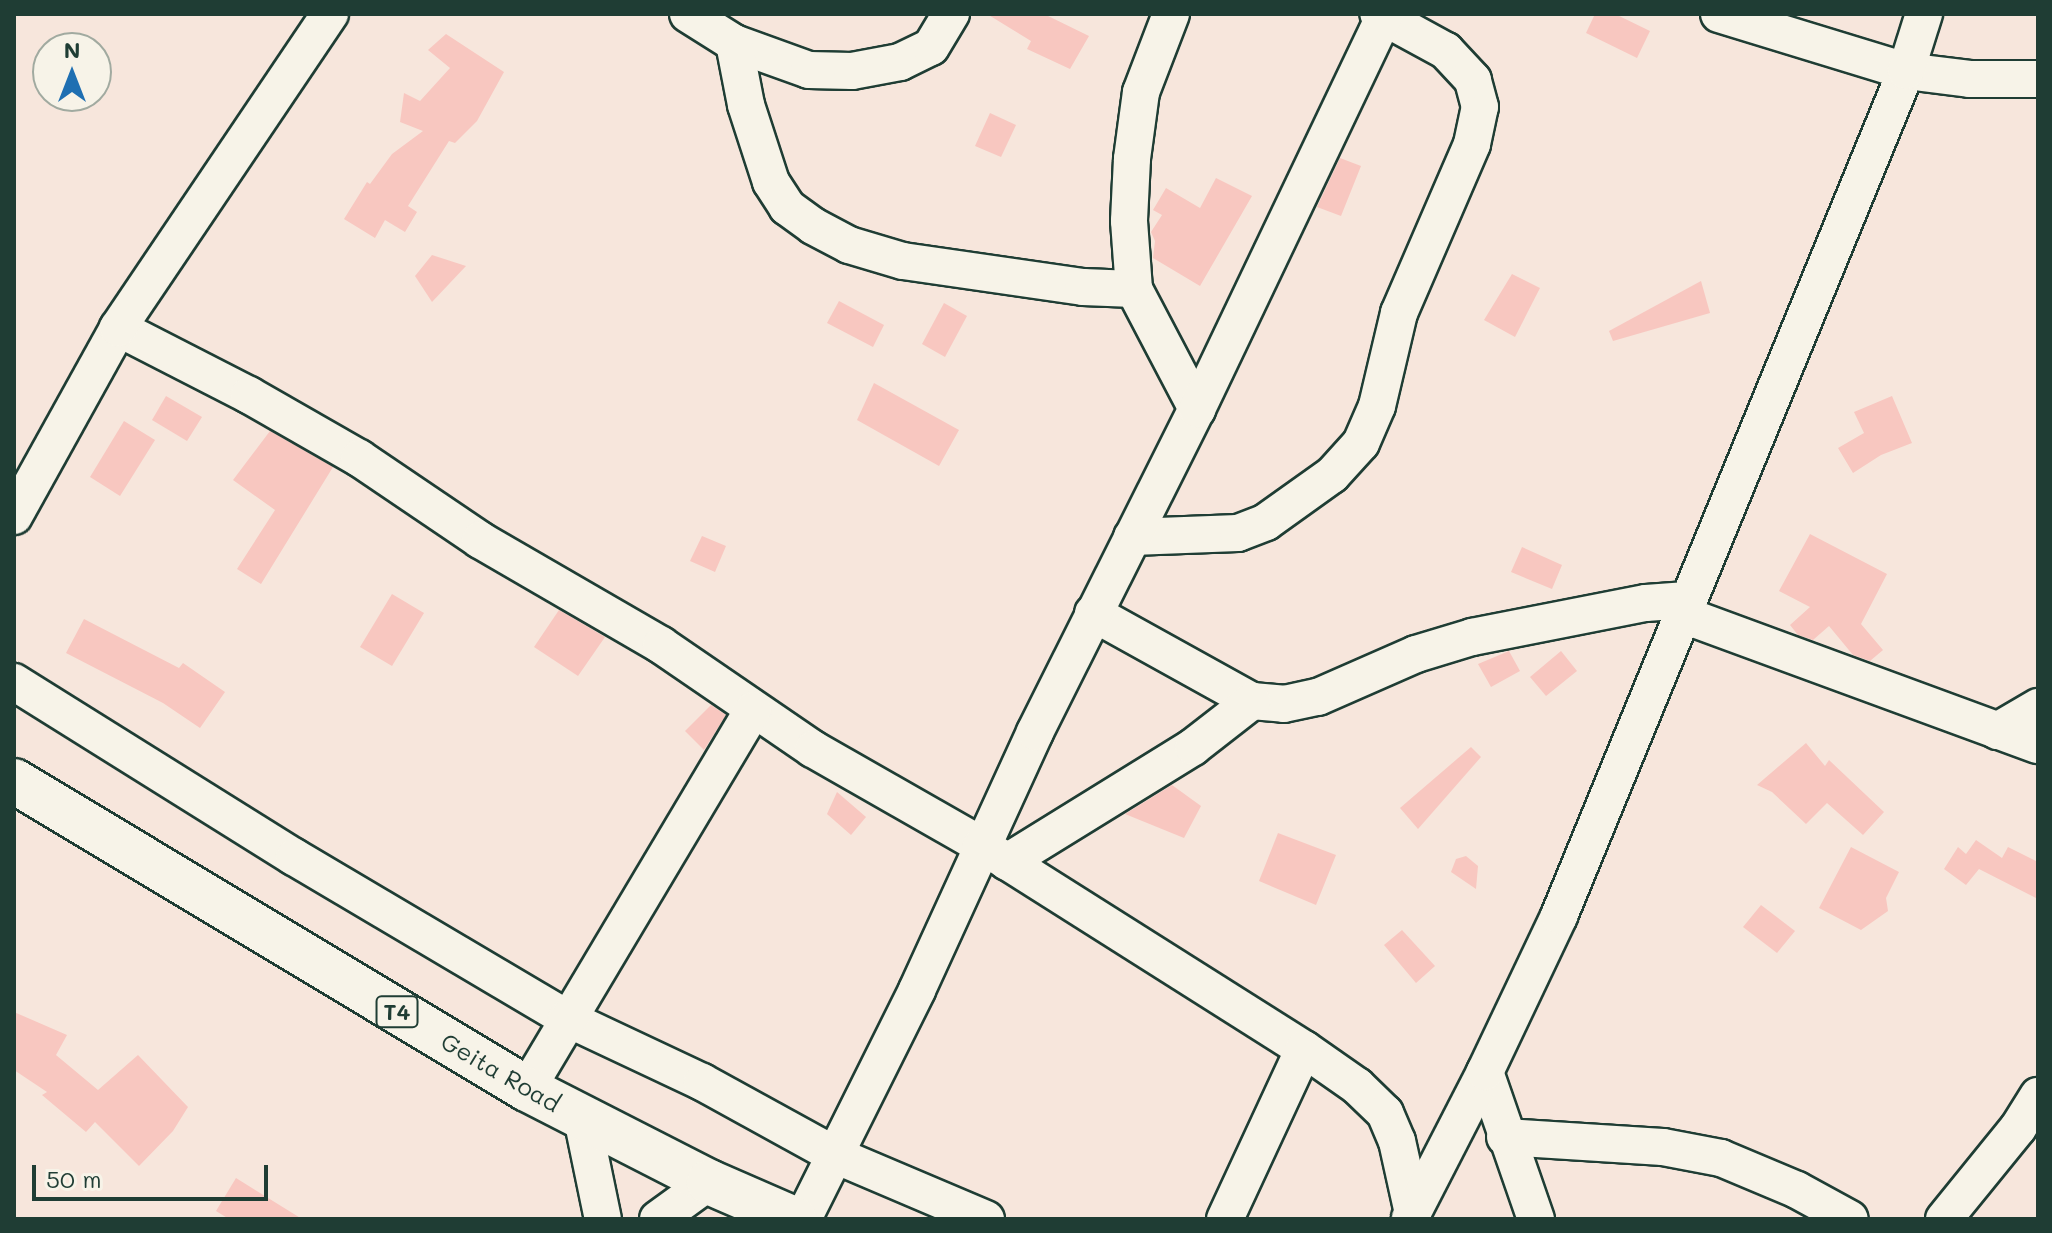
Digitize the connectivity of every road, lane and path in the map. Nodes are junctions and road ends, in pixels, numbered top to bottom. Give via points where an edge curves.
1 (330, 14) edge
2 (688, 14) edge
3 (951, 14) edge
4 (1171, 14) edge
5 (1719, 14) edge
6 (1924, 14) edge
7 (1382, 15) edge
8 (734, 43) junction
9 (1906, 71) junction
10 (2038, 79) edge
11 (1134, 289) junction
12 (118, 328) junction
13 (1197, 409) junction
14 (14, 516) edge
15 (1132, 537) junction
16 (1684, 607) junction
17 (1093, 613) junction
18 (14, 682) edge
19 (1252, 701) junction
20 (2038, 707) edge
21 (753, 710) junction
22 (1997, 731) junction
23 (2037, 734) edge
24 (14, 781) edge
25 (994, 854) junction
26 (566, 1018) junction
27 (1304, 1049) junction
28 (1485, 1072) junction
29 (527, 1089) junction
30 (2038, 1096) edge
31 (582, 1118) junction
32 (1505, 1137) junction
33 (835, 1155) junction
34 (709, 1182) junction
35 (1411, 1216) edge
36 (603, 1219) edge
37 (658, 1219) edge
38 (794, 1219) edge
39 (803, 1219) edge
40 (986, 1219) edge
41 (1225, 1219) edge
42 (1536, 1219) edge
43 (1850, 1219) edge
44 (1944, 1219) edge

1 - 12 street
2 - 8 street
3 - 8 street via 931,47 900,62 852,71 809,70
4 - 11 street via 1141,92 1129,221
5 - 9 street
6 - 9 street
7 - 13 street
7 - 15 street via 1446,51 1473,80 1480,107 1472,144 1399,313 1377,406 1361,443 1332,475 1266,522 1238,533
8 - 11 street via 746,105 771,182 787,207 813,226 849,245 903,261
9 - 10 street via 1970,79
9 - 16 street
11 - 13 street
12 - 14 street
12 - 21 street via 359,458 480,540 661,645
13 - 15 street
15 - 17 street
16 - 19 street via 1617,608 1472,637 1416,654 1318,697 1284,704
16 - 22 street
16 - 28 street via 1559,916
17 - 19 street
17 - 25 street
18 - 26 street
19 - 25 street via 1193,747
20 - 22 street
21 - 25 street
21 - 26 street
22 - 23 street
24 - 29 highway, Geita Road / T4
25 - 27 street
25 - 33 street via 917,990
26 - 29 street
26 - 33 street via 702,1082
27 - 35 street via 1385,1113 1397,1141
27 - 41 street
28 - 32 street
28 - 35 street
29 - 31 highway, Geita Road / T4
30 - 44 street
31 - 34 highway, Geita Road / T4
31 - 36 street
32 - 42 street
32 - 43 street via 1649,1146 1721,1158
33 - 39 street
33 - 40 street
34 - 37 street
34 - 38 highway, Geita Road / T4

